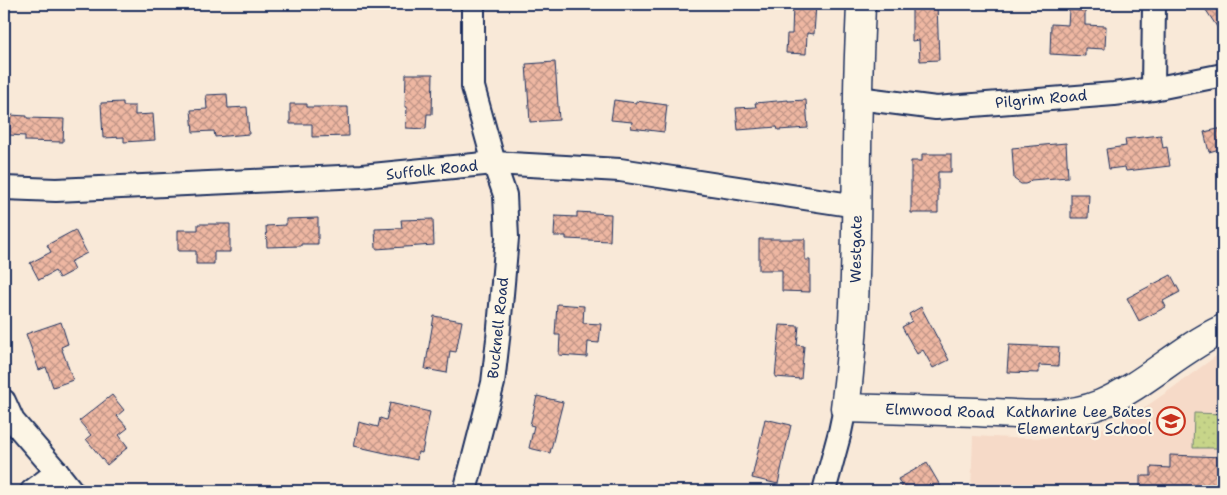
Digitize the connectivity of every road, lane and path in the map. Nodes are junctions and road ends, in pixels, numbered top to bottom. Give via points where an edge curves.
1 (473, 4) edge
2 (861, 4) edge
3 (1154, 4) edge
4 (1223, 76) edge
5 (1153, 89) junction
6 (858, 98) junction
7 (494, 164) junction
8 (4, 188) edge
9 (857, 206) junction
10 (1223, 329) edge
11 (4, 401) edge
12 (845, 408) junction
13 (57, 472) junction
14 (32, 491) edge
15 (72, 491) edge
16 (465, 491) edge
17 (824, 491) edge

1 - 7 street, Bucknell Road via 474,87
2 - 6 street, Westgate
3 - 5 street
4 - 5 street, Pilgrim Road
5 - 6 street, Pilgrim Road via 936,108
6 - 9 street, Westgate
7 - 8 street, Suffolk Road via 352,177 56,190
7 - 9 street, Suffolk Road via 620,170
7 - 16 street, Bucknell Road via 505,195 507,238 493,383
9 - 12 street, Westgate via 854,308
10 - 12 street, Elmwood Road via 1121,394 1080,411 1045,415
11 - 13 street via 13,421
12 - 17 street, Westgate
13 - 14 street
13 - 15 street

